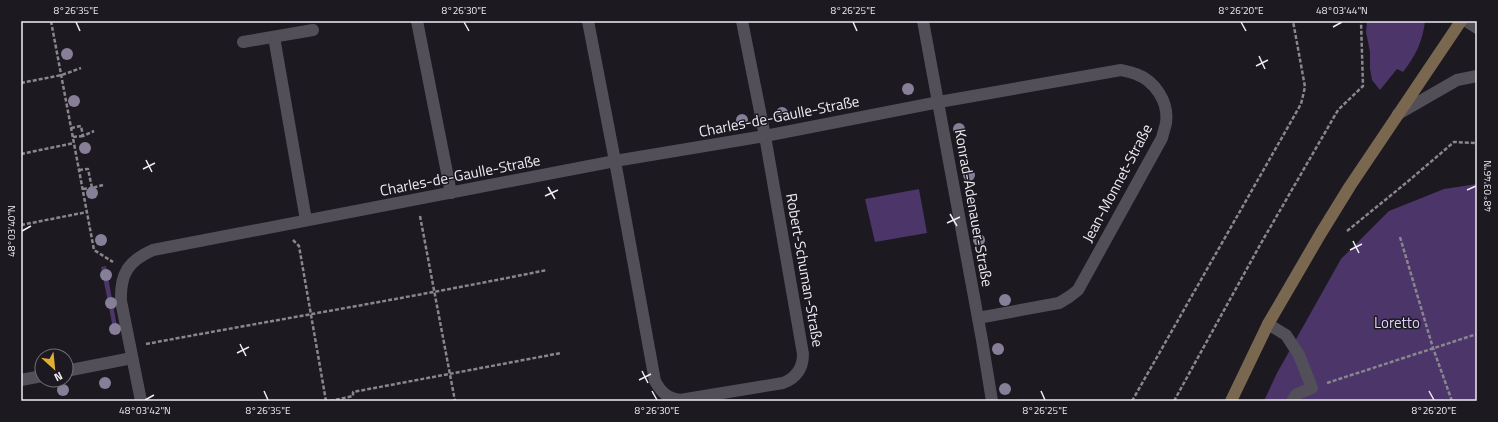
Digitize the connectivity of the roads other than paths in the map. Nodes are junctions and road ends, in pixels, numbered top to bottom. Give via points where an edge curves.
1 (417, 21) edge
2 (588, 21) edge
3 (742, 21) edge
4 (923, 21) edge
5 (1461, 21) edge
6 (1466, 21) edge
7 (1477, 28) edge
8 (313, 30) dead end
9 (274, 37) junction
10 (244, 42) dead end
11 (1477, 76) edge
12 (939, 102) junction
13 (1398, 114) junction
14 (765, 136) junction
15 (615, 161) junction
16 (451, 193) junction
17 (306, 220) junction
18 (978, 318) junction
19 (1268, 324) junction
20 (132, 358) junction
21 (74, 369) edge
22 (34, 378) edge
23 (21, 380) edge
24 (720, 397) edge
25 (141, 401) edge
26 (992, 401) edge
27 (1230, 401) edge
28 (1292, 401) edge

1 - 16 street
2 - 15 street, Robert-Schuman-Straße
3 - 14 street, Robert-Schuman-Straße
4 - 12 street, Konrad-Adenauer-Straße
5 - 13 main road
6 - 7 street
8 - 9 street
9 - 10 street
9 - 17 street
11 - 13 street via 1457,80
12 - 14 street, Charles-de-Gaulle-Straße
12 - 18 street, Konrad-Adenauer-Straße
12 - 18 street, Jean-Monnet-Straße via 1120,70 1149,81 1160,93 1165,107 1166,123 1162,138 1078,290 1059,302
13 - 19 main road via 1329,219
14 - 15 street, Charles-de-Gaulle-Straße
14 - 24 street, Robert-Schuman-Straße via 803,362 796,375 783,383
15 - 16 street, Charles-de-Gaulle-Straße
15 - 24 street, Robert-Schuman-Straße via 655,381 665,395 676,400
16 - 17 street, Charles-de-Gaulle-Straße
17 - 20 street, Charles-de-Gaulle-Straße via 153,250 141,256 126,270 120,288
18 - 26 street, Konrad-Adenauer-Straße
19 - 27 main road
19 - 28 street via 1286,335 1299,355 1312,388 1297,394
20 - 21 street
20 - 25 street, Charles-de-Gaulle-Straße
22 - 23 street

